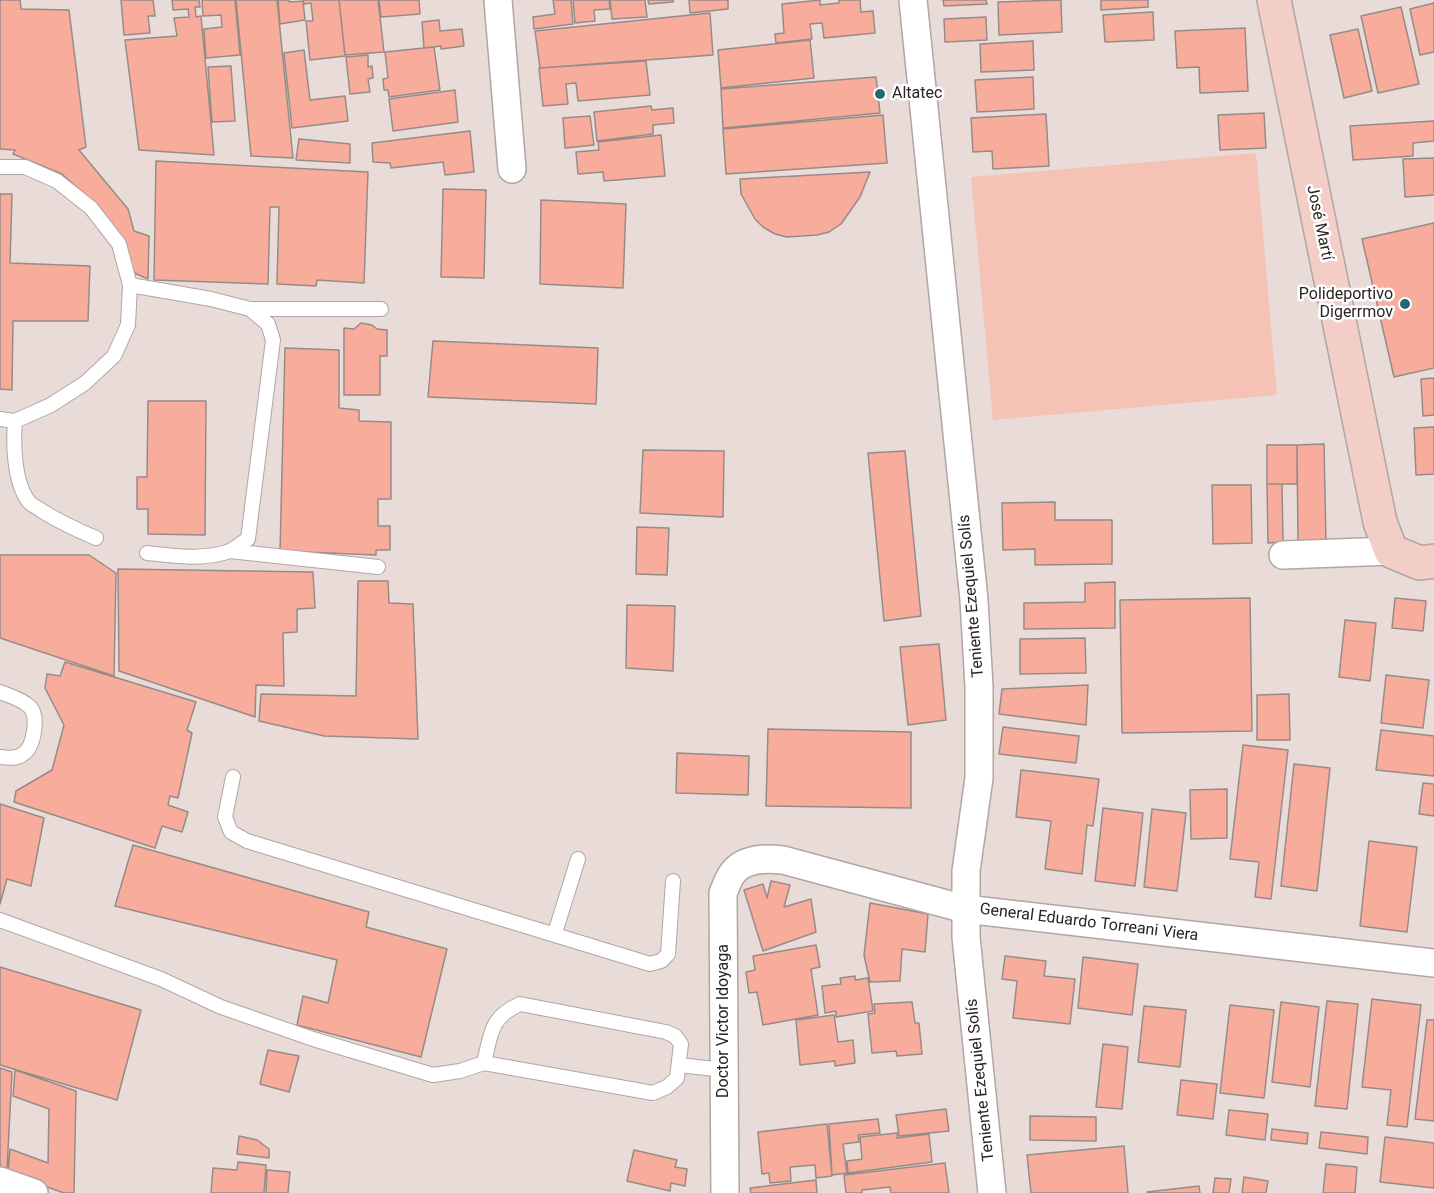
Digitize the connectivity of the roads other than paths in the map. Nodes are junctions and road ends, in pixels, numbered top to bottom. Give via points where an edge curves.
1 (498, 0) edge
2 (913, 0) edge
3 (1274, 0) edge
4 (0, 167) edge
5 (512, 169) dead end
6 (130, 285) junction
7 (250, 309) junction
8 (381, 309) dead end
9 (0, 419) edge
10 (15, 421) junction
11 (96, 538) dead end
12 (230, 551) junction
13 (1391, 551) junction
14 (147, 553) dead end
15 (1283, 555) dead end
16 (1434, 561) edge
17 (378, 567) dead end
18 (0, 692) edge
19 (0, 757) edge
20 (233, 777) dead end
21 (578, 859) dead end
22 (750, 861) joint
23 (672, 880) dead end
24 (965, 909) junction
25 (0, 920) edge
26 (555, 933) junction
27 (1434, 963) edge
28 (484, 1063) junction
29 (679, 1065) junction
30 (724, 1070) junction
31 (0, 1181) edge
32 (34, 1193) edge
33 (725, 1193) edge
34 (992, 1193) edge

1 - 5 street
2 - 24 street, Teniente Ezequiel Solís via 977,654 979,778 966,871
3 - 13 street, José Martí via 1380,522
4 - 6 lane via 25,167 57,181 91,208 119,244
6 - 7 lane
6 - 10 lane via 128,325 114,356 85,383 51,405
7 - 8 lane
7 - 12 lane via 268,324 273,340 248,539
9 - 10 lane
10 - 11 lane via 17,465 30,503 67,527
12 - 14 lane via 204,556
12 - 17 lane
13 - 15 street
13 - 16 street via 1420,563
18 - 19 lane via 22,701 36,717 30,749 21,756
20 - 26 lane via 225,817 231,832 247,841
21 - 26 lane
22 - 24 street, General Eduardo Torreani Viera via 783,860
22 - 30 street, Doctor Victor Idoyaga via 732,873 723,892
23 - 26 lane via 668,954 661,961 650,964
24 - 27 street, General Eduardo Torreani Viera
24 - 34 street, Teniente Ezequiel Solís
25 - 28 lane via 161,979 221,1007 433,1075
28 - 29 lane via 653,1093 677,1078
28 - 29 lane via 494,1025 506,1010 520,1004 666,1032 681,1044
29 - 30 lane
30 - 33 street, Doctor Victor Idoyaga
31 - 32 street

